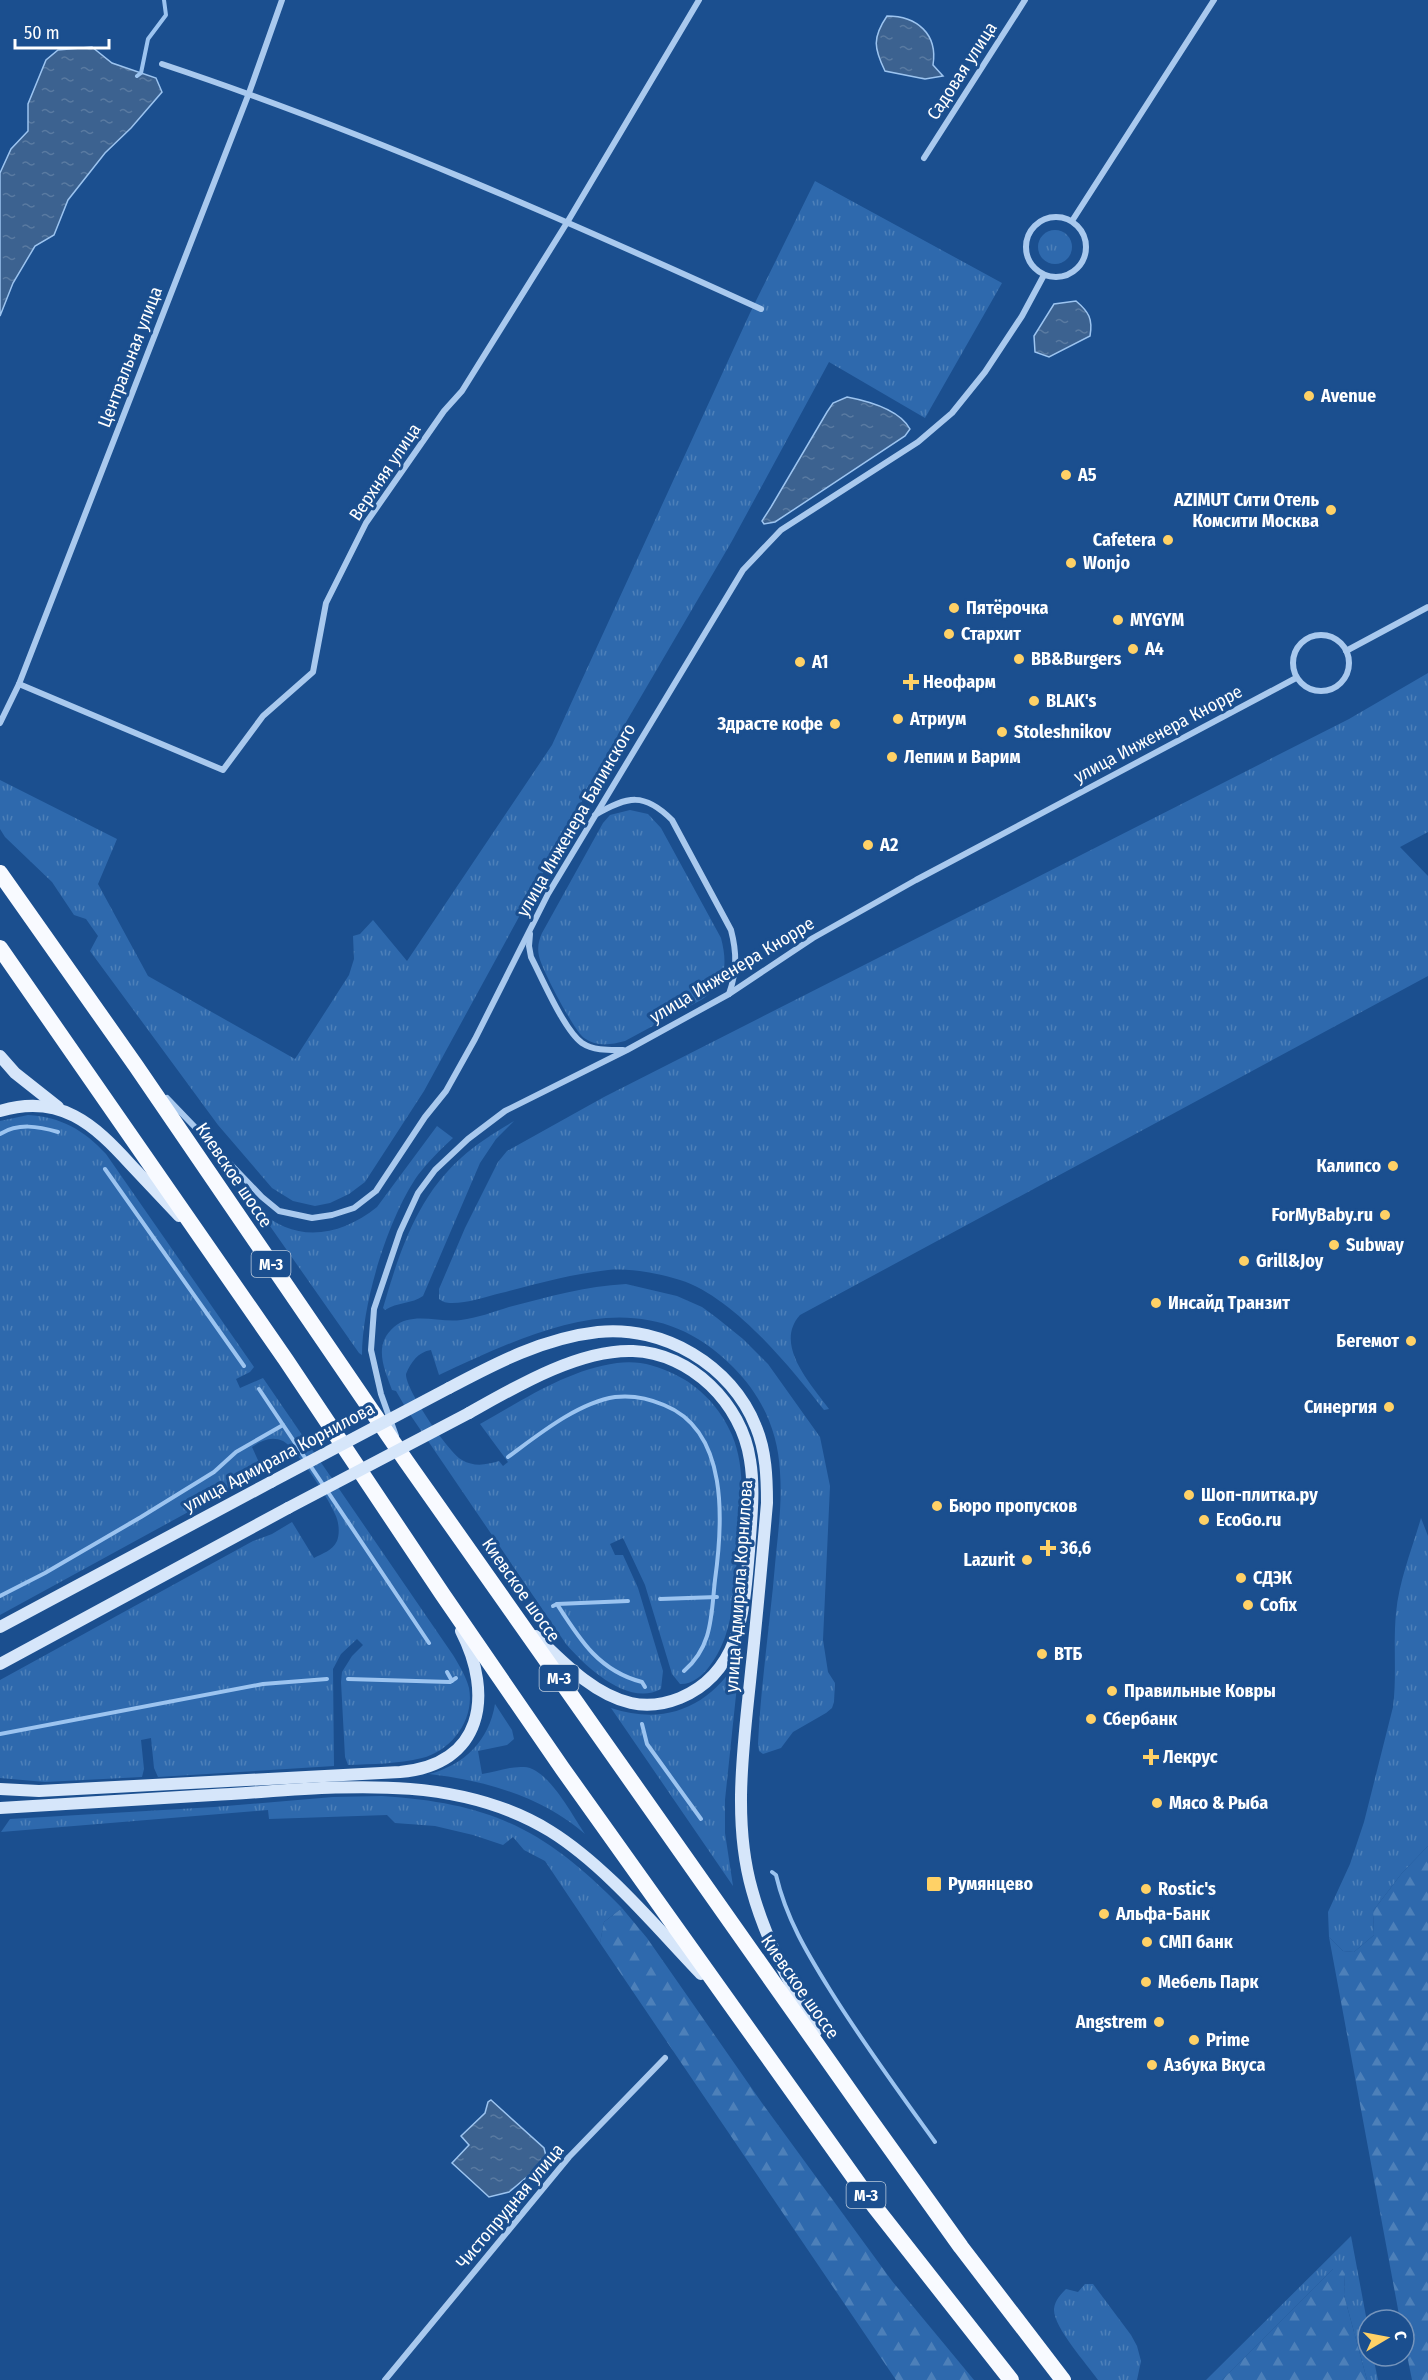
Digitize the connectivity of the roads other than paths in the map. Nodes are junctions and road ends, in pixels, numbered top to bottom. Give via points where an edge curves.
1 (282, 0) edge
2 (699, 0) edge
3 (1025, 0) edge
4 (1214, 0) edge
5 (162, 64) dead end
6 (249, 93) junction
7 (924, 158) dead end
8 (568, 221) junction
9 (1072, 221) junction
10 (1044, 275) junction
11 (761, 309) dead end
12 (1428, 607) edge
13 (1346, 651) junction
14 (1296, 678) junction
15 (19, 684) junction
16 (0, 723) edge
17 (595, 815) junction
18 (0, 873) edge
19 (530, 929) junction
20 (0, 948) edge
21 (729, 994) junction
22 (627, 1050) junction
23 (0, 1056) edge
24 (136, 1066) junction
25 (0, 1111) edge
26 (66, 1112) junction
27 (204, 1243) junction
28 (406, 1461) junction
29 (443, 1595) junction
30 (517, 1619) junction
31 (2, 1625) edge
32 (0, 1666) edge
33 (0, 1789) edge
34 (0, 1808) edge
35 (730, 2004) junction
36 (665, 2058) dead end
37 (868, 2117) junction
38 (385, 2380) edge
39 (1011, 2380) edge
40 (1063, 2380) edge

1 - 6 street, Центральная улица
2 - 8 street, Верхняя улица
3 - 7 street, Садовая улица
4 - 9 street
5 - 6 street
6 - 8 street
6 - 15 street, Центральная улица
8 - 11 street
8 - 15 street, Верхняя улица via 462,391 366,523 326,603 313,672 263,716 223,770
9 - 10 street via 1084,238 1081,263 1065,276
9 - 10 street via 1047,218 1030,231 1027,256
10 - 17 street, улица Инженера Балинского via 985,372 952,413 918,442 781,530 743,570
12 - 13 street
13 - 14 street via 1347,675 1335,688 1318,692
13 - 14 street via 1330,636 1311,636 1302,641 1292,658
14 - 21 street, улица Инженера Кнорре via 916,880 813,938
15 - 16 street, Центральная улица
17 - 19 street, улица Инженера Балинского
17 - 21 street via 612,805 636,799 660,807 672,820 731,930 736,961
18 - 24 highway, Киевское шоссе / М-3
19 - 22 street via 531,957 570,1030 592,1047
19 - 24 street, улица Инженера Балинского via 446,1091 376,1191 354,1208 312,1218 279,1211
20 - 27 highway, М-3
21 - 22 street, улица Инженера Кнорре
22 - 28 street, улица Инженера Кнорре via 499,1115 455,1149 418,1193 380,1289 371,1340 381,1394
23 - 26 main road via 15,1073
24 - 28 highway, Киевское шоссе / М-3
25 - 26 main road via 38,1106
26 - 27 main road via 85,1121 109,1141
27 - 29 highway, М-3
28 - 30 highway, Киевское шоссе / М-3
29 - 33 main road via 470,1651 480,1700 469,1736 453,1754 437,1764 394,1773 39,1791
29 - 35 highway, М-3
30 - 32 main road, улица Адмирала Корнилова, bridge via 569,1667 615,1698 639,1704 660,1704 694,1692 724,1663 743,1609 752,1473 748,1447 736,1419 710,1385 680,1364 644,1352 585,1358 540,1376 288,1508
30 - 37 highway, Киевское шоссе / М-3
31 - 37 main road, улица Адмирала Корнилова, bridge via 449,1388 545,1344 597,1332 632,1332 661,1339 704,1361 731,1386 749,1411 762,1444 767,1487 743,1770 743,1832 751,1889 789,1984
34 - 35 main road via 372,1787 424,1790 480,1802 536,1824 574,1849 646,1916
35 - 39 highway, М-3 via 875,2207
36 - 38 street, Чистопрудная улица via 569,2157
37 - 40 highway, Киевское шоссе / М-3

